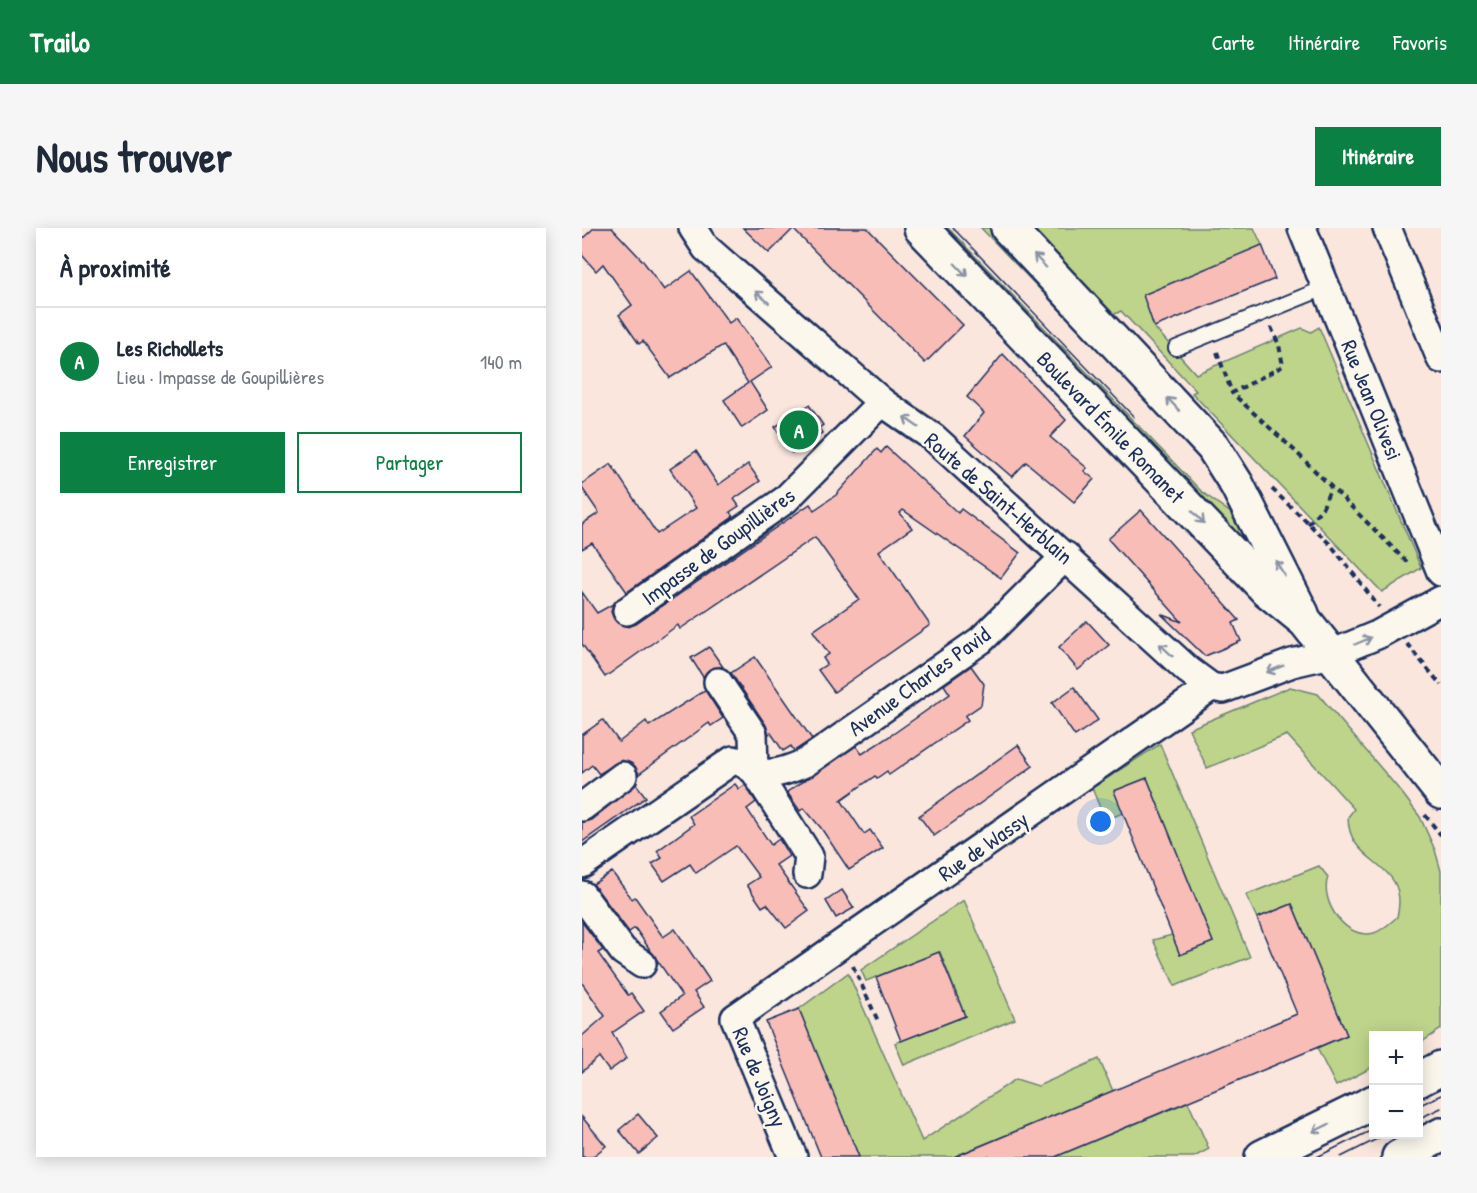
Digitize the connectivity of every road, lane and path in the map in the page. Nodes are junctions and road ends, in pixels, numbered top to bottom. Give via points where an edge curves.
1 (693, 228) edge
2 (921, 228) edge
3 (1008, 228) edge
4 (1302, 228) edge
5 (1387, 228) edge
6 (1327, 287) junction
7 (1264, 312) junction
8 (1209, 334) junction
9 (1176, 348) dead end
10 (1441, 359) edge
11 (1232, 393) junction
12 (882, 402) junction
13 (1269, 486) dead end
14 (1331, 487) junction
15 (1308, 524) junction
16 (1066, 556) junction
17 (1413, 568) dead end
18 (1441, 572) edge
19 (1441, 600) edge
20 (627, 611) dead end
21 (1305, 621) junction
22 (1394, 626) junction
23 (1331, 654) junction
24 (718, 682) dead end
25 (1441, 685) edge
26 (1211, 687) junction
27 (754, 770) junction
28 (623, 776) dead end
29 (1441, 792) edge
30 (582, 807) edge
31 (582, 864) edge
32 (807, 874) dead end
33 (582, 895) edge
34 (843, 944) junction
35 (642, 964) dead end
36 (754, 1004) joint
37 (878, 1021) dead end
38 (1441, 1068) edge
39 (1423, 1078) edge
40 (1369, 1104) edge
41 (1441, 1135) edge
42 (793, 1157) edge
43 (1262, 1157) edge
44 (1399, 1157) edge

12 -> 1 street, Route de Saint-Herblain via 706,248
2 -> 21 main road, Boulevard Émile Romanet via 1267,590
21 -> 3 main road, Boulevard Émile Romanet via 1213,447
4 - 6 street, Rue Jean Olivesi
5 - 10 street
6 - 7 lane
6 - 18 street, Rue Jean Olivesi
7 - 8 lane
7 - 11 path via 1279,345 1283,366
8 - 9 lane
8 - 11 path
11 - 14 path
16 -> 12 street, Route de Saint-Herblain via 934,438
12 - 20 street, Impasse de Goupillières via 785,500
13 - 15 path
14 - 15 path via 1323,507
14 - 17 path
15 - 22 path via 1331,545
26 -> 16 street, Route de Saint-Herblain
16 - 27 street, Avenue Charles Pavid via 981,640 805,763 781,773
19 - 22 street
21 - 23 main road, Boulevard Émile Romanet
23 -> 22 street
22 - 25 path
23 -> 26 street via 1292,663 1223,689
23 - 29 main road, Boulevard Émile Romanet
24 - 27 street via 753,734
26 - 34 street, Rue de Wassy
27 - 31 street, Avenue Charles Pavid via 746,762 733,760
27 - 32 street via 809,856
28 - 30 street
33 - 35 street via 623,951
34 - 36 street, Rue de Wassy
34 - 37 path
36 - 42 street, Rue de Joigny via 735,1018
38 - 39 main road
40 -> 43 main road
41 - 44 main road

